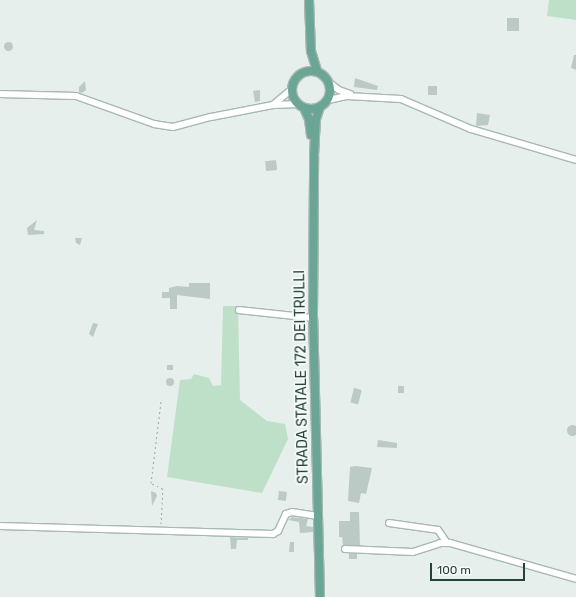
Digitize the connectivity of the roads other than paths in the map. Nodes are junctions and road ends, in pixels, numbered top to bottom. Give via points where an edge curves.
1 (309, 0) edge
2 (311, 52) junction
3 (317, 71) junction
4 (304, 72) junction
5 (330, 83) junction
6 (292, 89) junction
7 (0, 94) edge
8 (357, 96) junction
9 (328, 100) junction
10 (272, 105) junction
11 (301, 106) junction
12 (320, 107) junction
13 (314, 156) junction
14 (576, 160) edge
15 (239, 310) dead end
16 (313, 318) junction
17 (318, 516) junction
18 (389, 523) dead end
19 (0, 526) edge
20 (447, 543) junction
21 (345, 549) dead end
22 (576, 579) edge
23 (320, 597) edge

1 - 2 main road
2 - 3 main road
2 - 4 main road
3 - 4 main road
3 - 5 main road
4 - 6 main road via 297,77
5 - 8 street via 338,90
5 - 9 main road
6 - 10 street via 284,98
6 - 11 main road, STRADA STATALE 172 DEI TRULLI
7 - 10 street via 76,96 154,124 173,127 211,116
8 - 9 street via 338,96
8 - 14 street via 401,99 471,129
9 - 12 main road
10 - 11 street
11 - 12 main road
11 - 13 main road, STRADA STATALE 172 DEI TRULLI via 309,119
12 - 13 main road, STRADA STATALE 172 DEI TRULLI via 316,119
13 - 16 main road, STRADA STATALE 172 DEI TRULLI
15 - 16 street
16 - 17 main road, STRADA STATALE 172 DEI TRULLI
17 - 19 street via 292,512 286,514 278,531 273,534
17 - 23 main road, STRADA STATALE 172 DEI TRULLI
18 - 20 street via 438,530
20 - 21 street via 413,552
20 - 22 street

